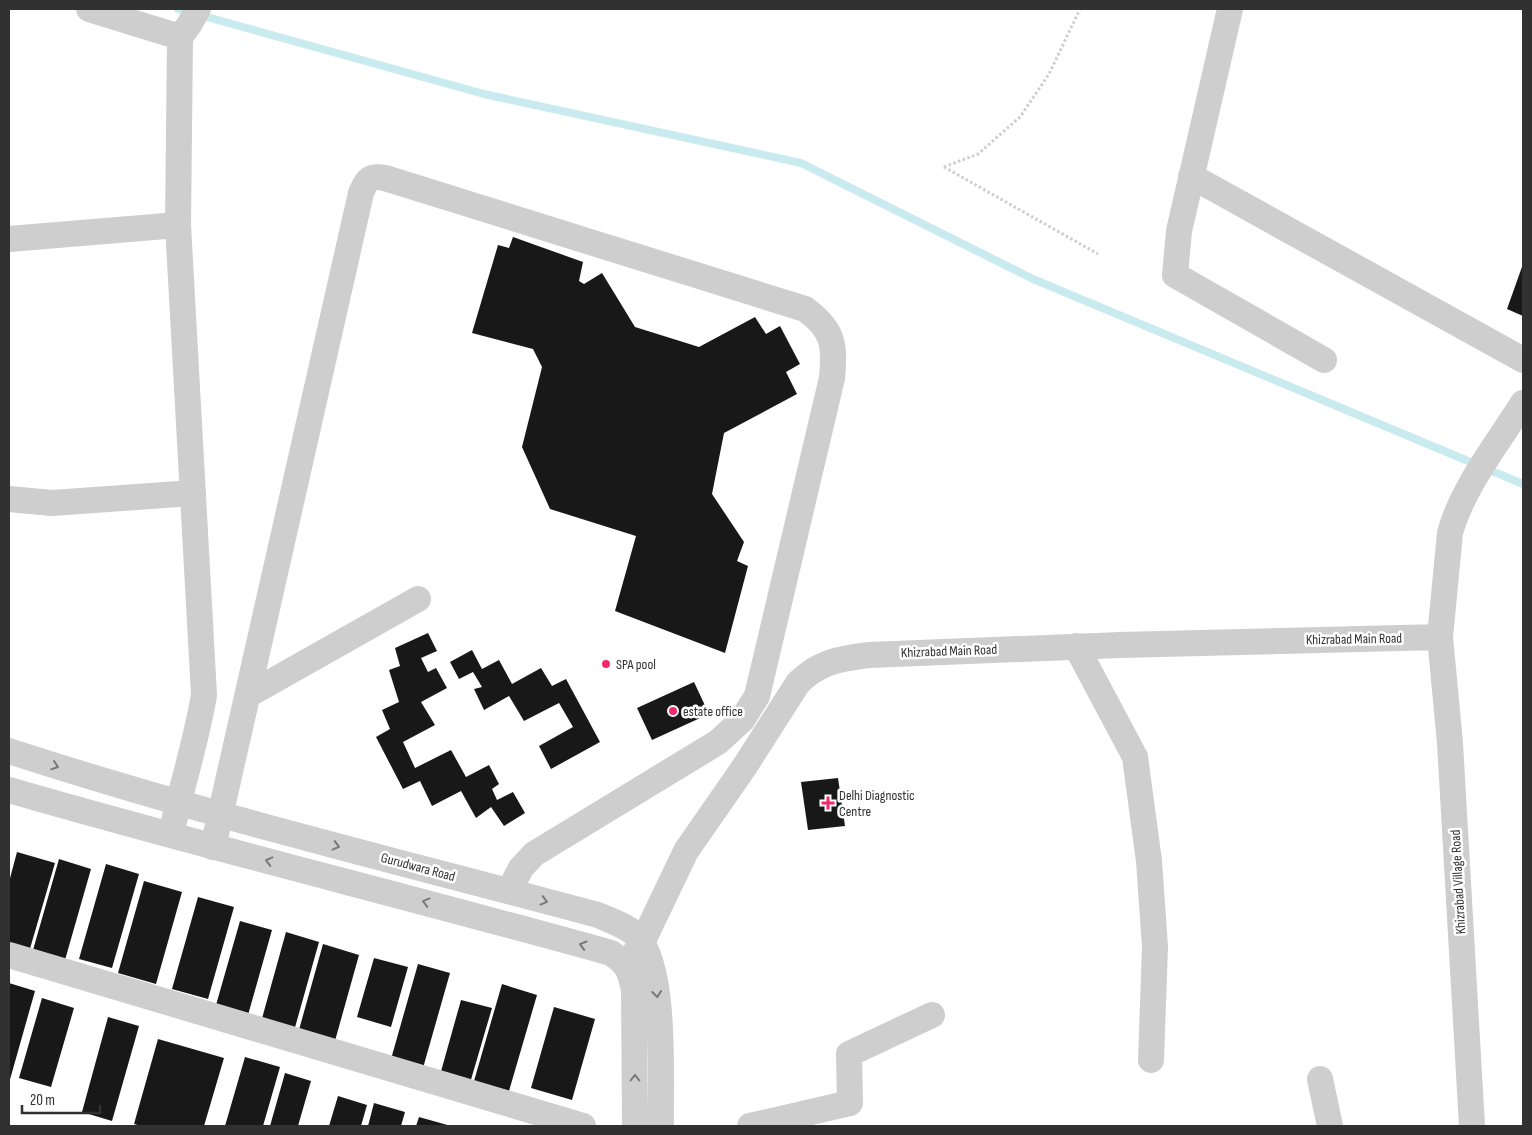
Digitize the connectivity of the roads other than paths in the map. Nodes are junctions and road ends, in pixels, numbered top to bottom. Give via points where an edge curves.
1 (89, 9) edge
2 (1230, 9) edge
3 (191, 21) edge
4 (1190, 176) junction
5 (178, 225) junction
6 (9, 239) edge
7 (1324, 360) dead end
8 (1523, 360) edge
9 (1523, 403) edge
10 (193, 493) junction
11 (9, 499) edge
12 (418, 599) dead end
13 (1440, 637) junction
14 (1076, 646) junction
15 (248, 695) junction
16 (9, 751) edge
17 (9, 790) edge
18 (178, 802) junction
19 (221, 815) junction
20 (171, 835) junction
21 (213, 847) junction
22 (509, 891) junction
23 (642, 944) junction
24 (9, 955) edge
25 (626, 965) junction
26 (932, 1015) dead end
27 (1152, 1060) dead end
28 (1320, 1079) dead end
29 (583, 1126) edge
30 (635, 1126) edge
31 (661, 1126) edge
32 (750, 1126) edge
33 (1330, 1126) edge
34 (1472, 1126) edge

1 - 3 street
2 - 4 street
3 - 5 street
4 - 7 street via 1178,231 1175,275
4 - 8 street
5 - 6 street
5 - 10 street
9 - 13 street, Khizrabad Village Road via 1457,512 1450,533
10 - 11 street via 52,503
10 - 18 street via 204,695 198,731
12 - 15 street
13 - 14 street, Khizrabad Main Road
13 - 34 street, Khizrabad Village Road via 1450,743
14 - 23 street, Khizrabad Main Road via 869,655 824,664 807,674 686,851
14 - 27 street via 1135,757 1149,861 1155,948
15 - 19 street
15 - 22 street via 360,192 369,179 376,176 386,178 776,300 805,310 820,320 831,338 832,378 757,696 742,720 718,742 534,854 521,868
16 -> 18 street, Gurudwara Road
17 - 20 street
18 - 19 street, Gurudwara Road
18 - 20 street
19 - 21 street
19 -> 22 street, Gurudwara Road
20 - 21 street
25 -> 21 street via 611,953
22 -> 23 street, Gurudwara Road via 598,915 621,925 638,937
23 - 25 street, Khizrabad Main Road
23 -> 31 street, Gurudwara Road via 655,976 660,1016
24 - 29 street
30 -> 25 street via 634,990
26 - 32 street via 849,1054 850,1103
28 - 33 street

